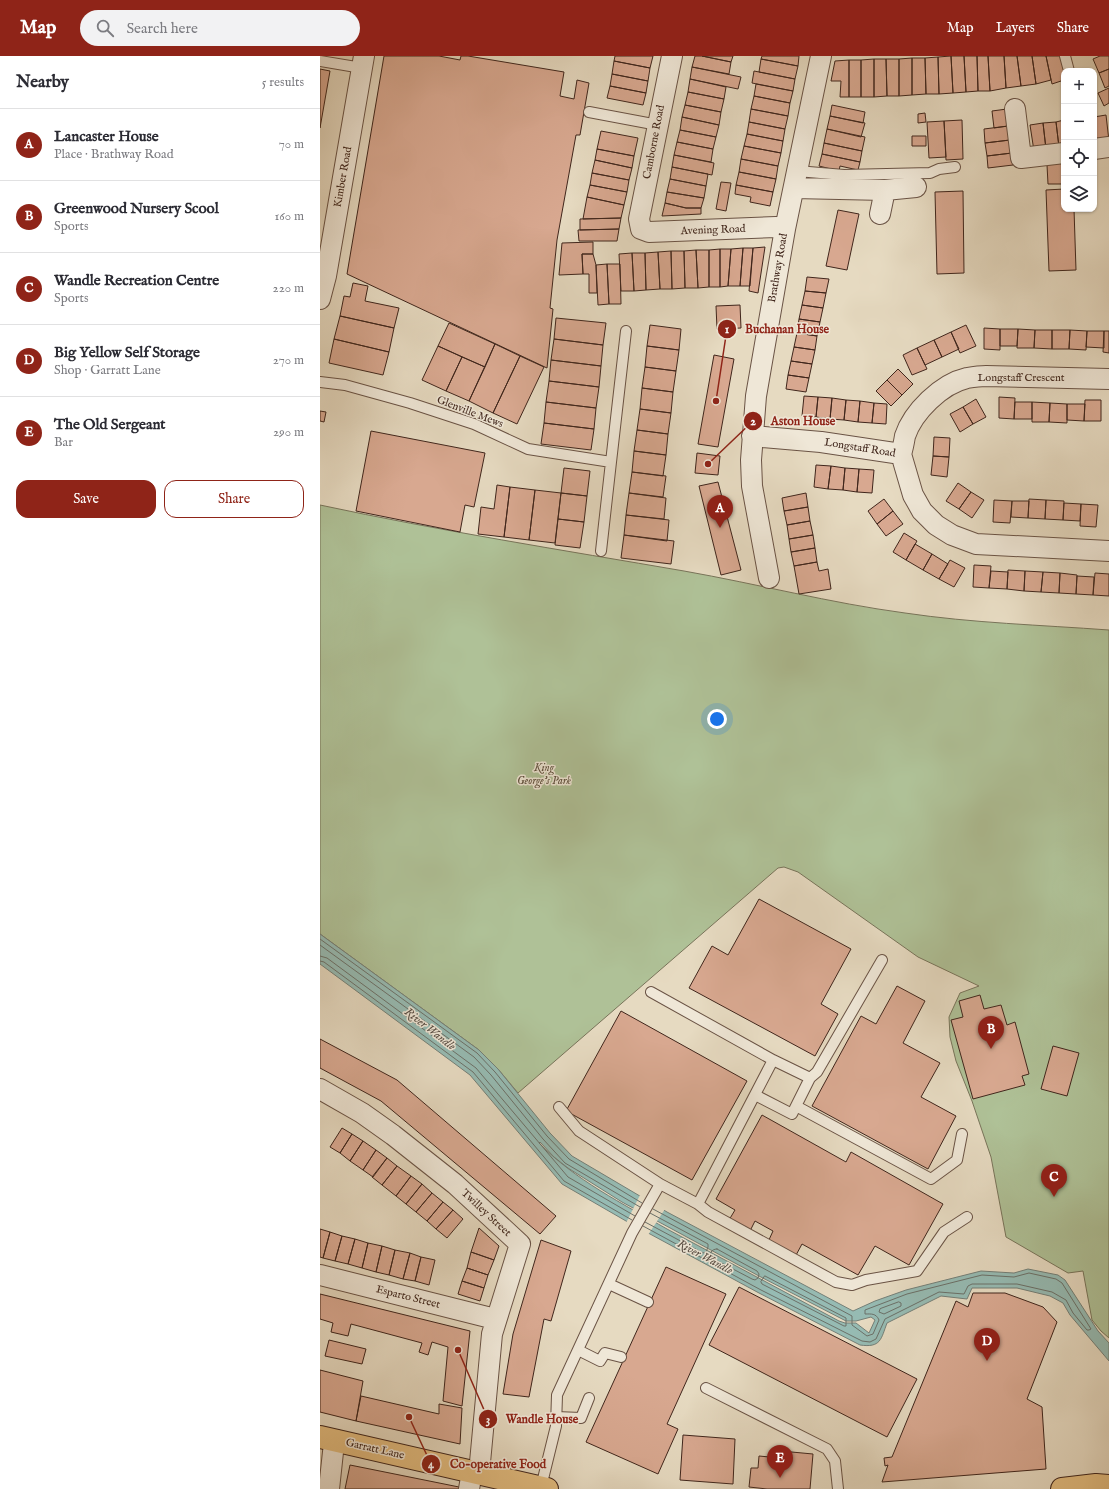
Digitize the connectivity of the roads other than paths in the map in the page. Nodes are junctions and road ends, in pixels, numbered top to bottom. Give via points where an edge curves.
1 (672, 56) edge
2 (821, 56) edge
3 (1065, 56) edge
4 (320, 61) edge
5 (363, 62) edge
6 (1068, 68) edge
7 (1015, 108) dead end
8 (589, 112) dead end
9 (658, 125) junction
10 (1109, 147) edge
11 (1097, 149) edge
12 (1061, 153) edge
13 (955, 168) dead end
14 (795, 180) junction
15 (916, 187) dead end
16 (885, 190) junction
17 (880, 214) dead end
18 (641, 229) joint
19 (785, 229) junction
20 (323, 275) edge
21 (320, 298) edge
22 (626, 331) dead end
23 (1109, 379) edge
24 (320, 382) edge
25 (752, 436) junction
26 (901, 454) junction
27 (611, 462) junction
28 (1109, 551) edge
29 (601, 552) dead end
30 (768, 578) dead end
31 (882, 960) dead end
32 (651, 992) dead end
33 (773, 1060) junction
34 (810, 1078) junction
35 (320, 1089) edge
36 (755, 1095) junction
37 (796, 1106) junction
38 (559, 1107) dead end
39 (962, 1134) dead end
40 (660, 1184) junction
41 (698, 1204) junction
42 (967, 1217) dead end
43 (320, 1275) edge
44 (609, 1284) junction
45 (648, 1302) dead end
46 (496, 1319) junction
47 (578, 1350) junction
48 (621, 1357) dead end
49 (706, 1388) dead end
50 (590, 1398) dead end
51 (556, 1417) junction
52 (328, 1439) edge
53 (474, 1478) edge
54 (1109, 1486) edge
55 (544, 1488) edge
56 (329, 1489) edge
57 (838, 1489) edge
58 (1064, 1489) edge

1 - 9 street, Camborne Road
2 - 14 street, Brathway Road
3 - 6 lane
4 - 5 lane
5 - 20 street, Kimber Road
7 - 12 street via 1021,158
8 - 9 lane
9 - 18 street, Camborne Road via 639,219
10 - 11 street
13 - 14 lane via 939,169 930,173 844,175
14 - 16 street
14 - 19 street, Brathway Road
15 - 16 street
16 - 17 street
18 - 19 street, Avening Road via 649,232 776,227
19 - 25 street, Brathway Road via 756,396
20 - 21 street, Kimber Road
22 - 27 lane
23 - 26 street, Longstaff Crescent via 986,376 966,378 950,384 923,407 914,418
24 - 27 lane, Glenville Mews via 345,385 410,403 474,424 528,449
25 - 26 street, Longstaff Road via 821,442
25 - 30 street, Brathway Road via 752,486
26 - 28 street, Longstaff Road via 913,495 922,511 936,525 952,535 976,544
27 - 29 lane
31 - 34 lane via 817,1072
32 - 33 lane
33 - 34 lane
33 - 36 lane
34 - 37 lane
35 - 46 street, Twilley Street via 362,1113 393,1135 455,1184 520,1244
36 - 37 lane via 792,1114
36 - 41 lane
37 - 39 lane via 931,1179 957,1160
38 - 40 lane via 579,1131
40 - 41 lane
40 - 44 lane via 632,1233
41 - 42 lane via 708,1212 836,1282 852,1285 917,1271 944,1232
43 - 46 street, Esparto Street
44 - 45 lane
44 - 47 lane
46 - 53 street, Twilley Street
47 - 48 lane via 600,1361 605,1353
47 - 51 lane via 557,1395
49 - 57 lane via 827,1449 835,1460
50 - 51 lane via 581,1418
51 - 55 lane
52 - 53 main road, Garratt Lane
52 - 56 street via 333,1452
53 - 55 main road, Garratt Lane
54 - 58 main road

